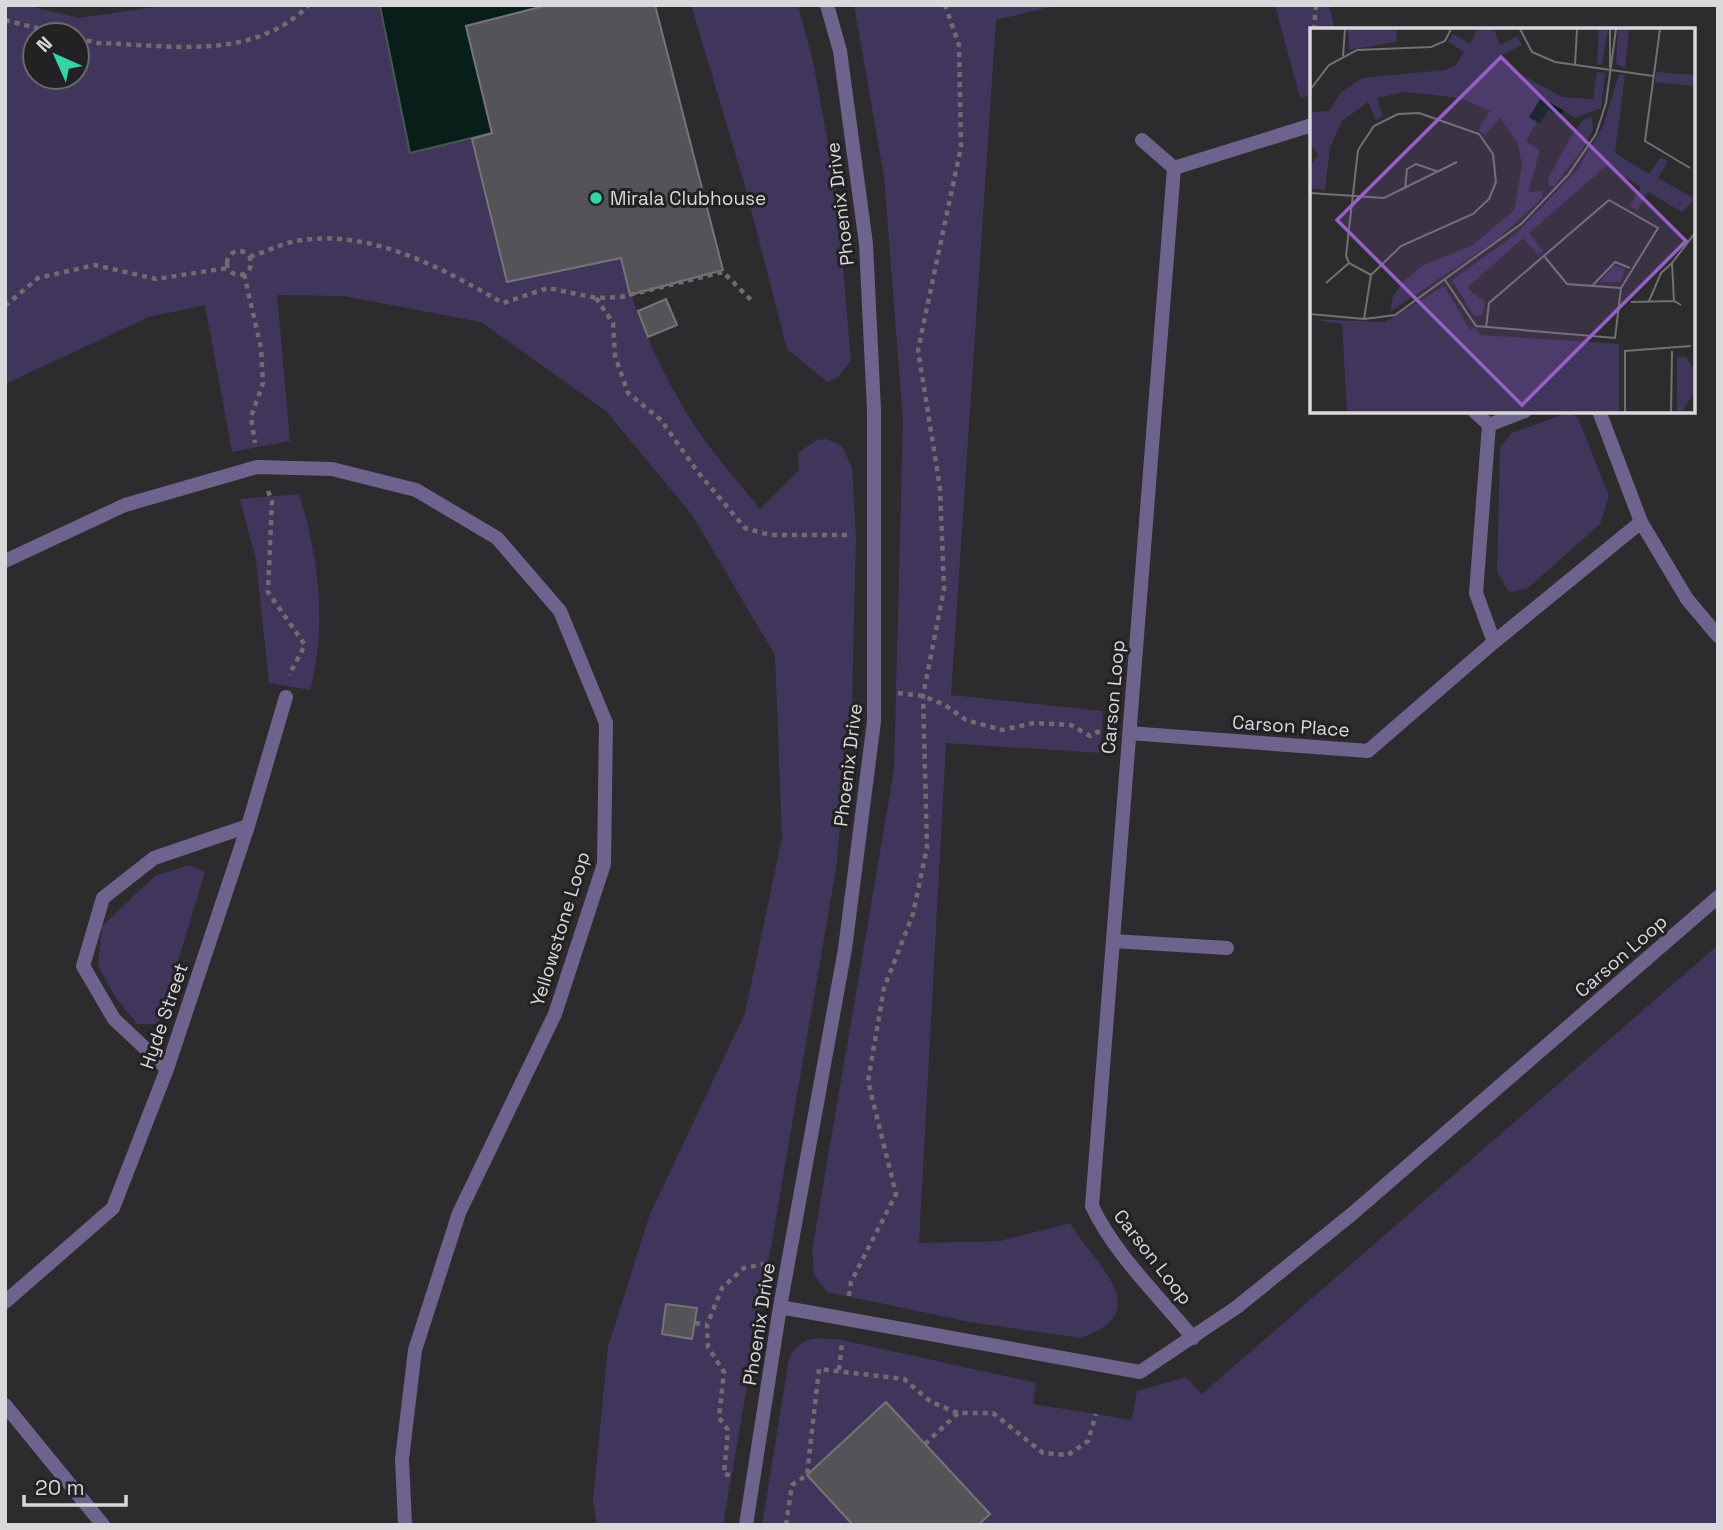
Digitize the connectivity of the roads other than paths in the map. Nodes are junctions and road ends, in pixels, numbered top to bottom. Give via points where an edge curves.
1 (827, 5) edge
2 (1310, 126) edge
3 (1142, 139) dead end
4 (1174, 168) junction
5 (1476, 413) edge
6 (1520, 413) edge
7 (1601, 413) edge
8 (1489, 425) junction
9 (1641, 522) junction
10 (5, 561) edge
11 (1718, 636) edge
12 (1494, 642) junction
13 (286, 697) dead end
14 (1129, 733) junction
15 (248, 826) junction
16 (1718, 897) edge
17 (1113, 941) junction
18 (1227, 948) dead end
19 (167, 1069) junction
20 (5, 1302) edge
21 (780, 1307) junction
22 (1193, 1338) junction
23 (5, 1405) edge
24 (103, 1525) edge
25 (405, 1525) edge
26 (746, 1525) edge

1 - 21 street, Phoenix Drive via 840,51 866,244 874,410 874,721 845,949
2 - 4 street
3 - 4 street
4 - 14 street, Carson Loop
5 - 8 street
6 - 8 street
7 - 9 street
8 - 12 street via 1476,593
9 - 11 street via 1687,599
9 - 12 street, Carson Place
10 - 25 street, Yellowstone Loop via 125,505 257,467 332,469 416,491 497,538 560,611 606,723 604,864 555,1013 459,1213 415,1350 402,1460
12 - 14 street, Carson Place via 1368,751
13 - 15 street, Hyde Street
14 - 17 street, Carson Loop
15 - 19 street, Hyde Street
15 - 19 street via 154,859 103,898 83,966 114,1019
16 - 22 street, Carson Loop via 1362,1205
17 - 18 street
17 - 22 street, Carson Loop via 1092,1206 1101,1226
19 - 20 street, Hyde Street via 113,1208
21 - 22 street, Carson Loop via 1140,1371
21 - 26 street, Phoenix Drive
23 - 24 street

